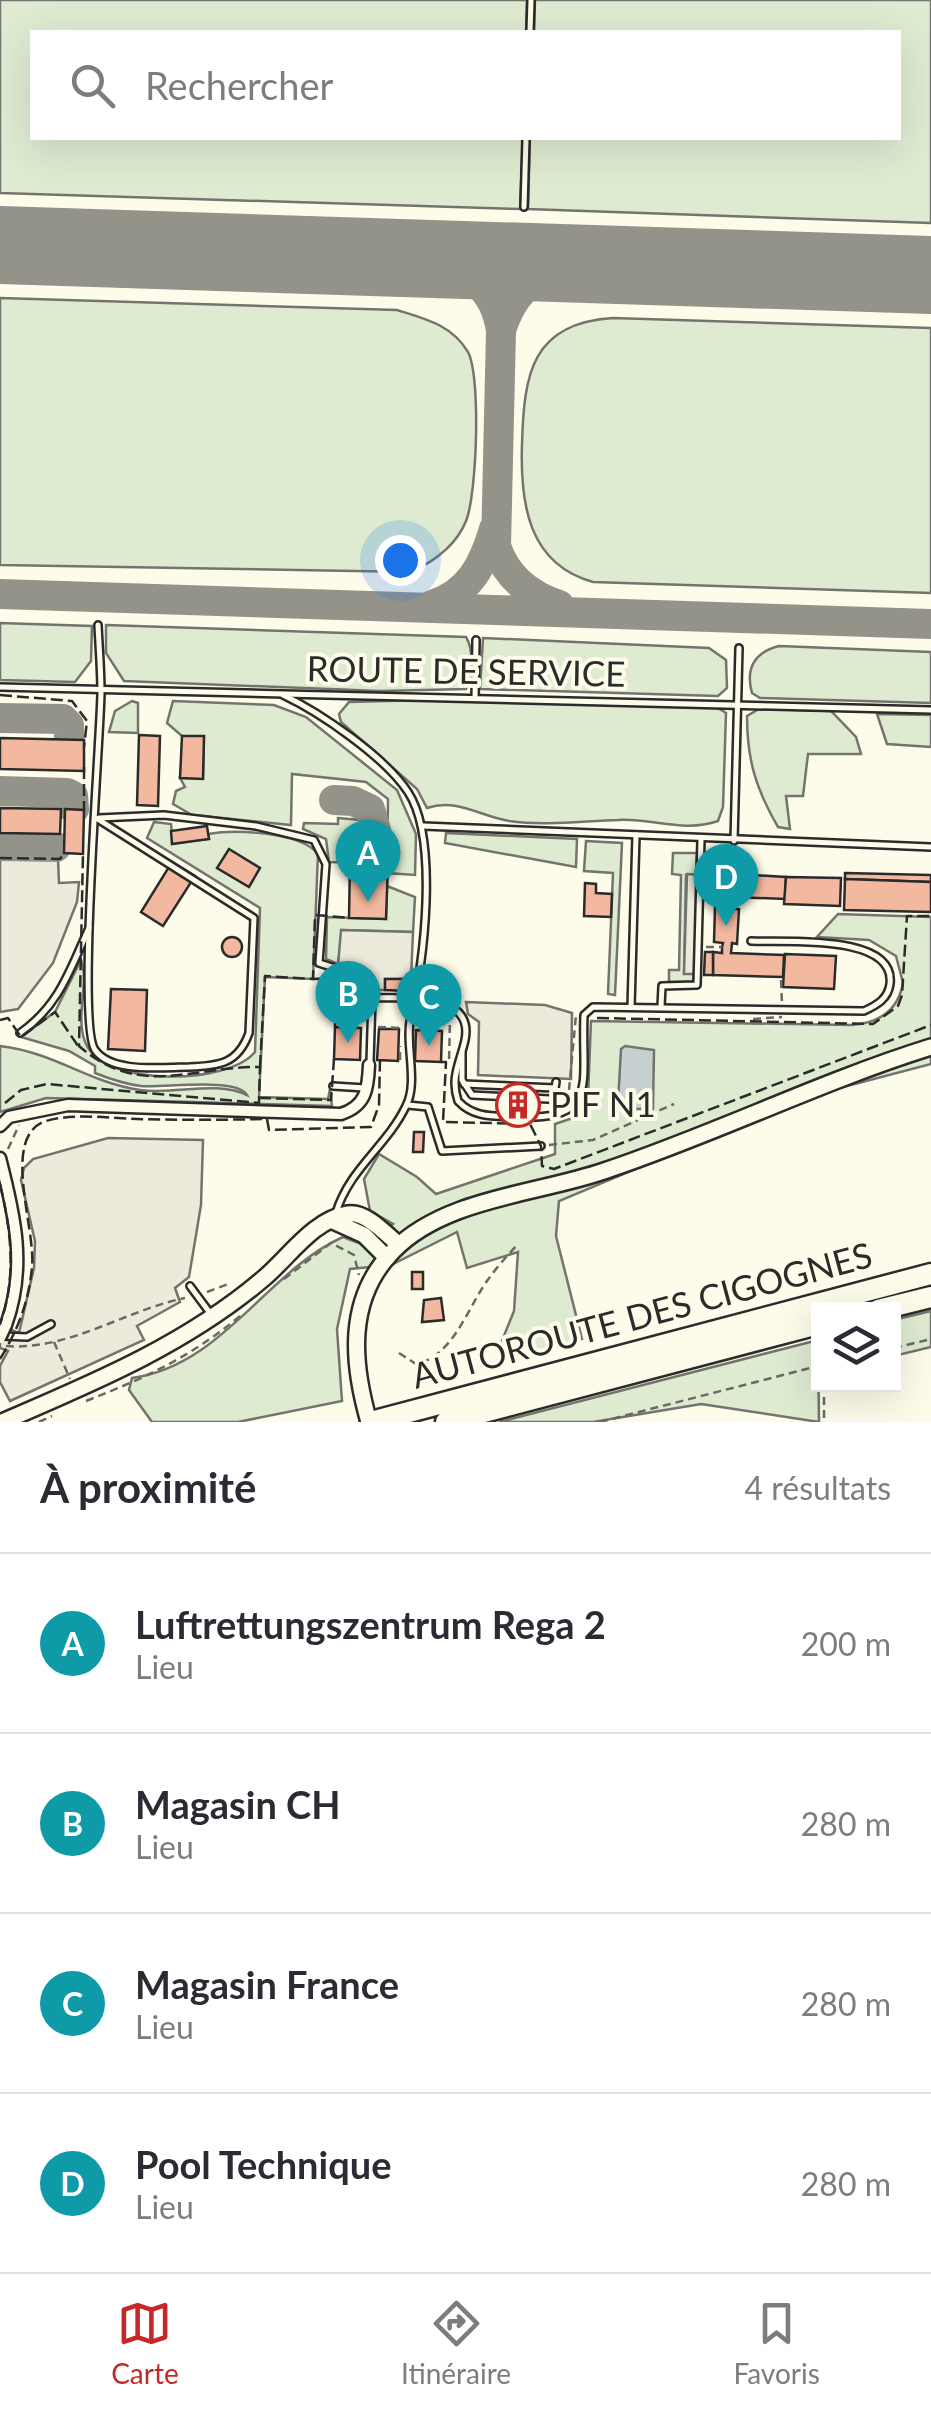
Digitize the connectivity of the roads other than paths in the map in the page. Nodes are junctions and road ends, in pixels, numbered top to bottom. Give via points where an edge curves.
1 (531, 0) edge
2 (530, 30) edge
3 (526, 140) edge
4 (524, 207) dead end
5 (98, 624) dead end
6 (476, 640) dead end
7 (739, 648) dead end
8 (0, 687) edge
9 (101, 690) junction
10 (277, 692) junction
11 (475, 698) junction
12 (738, 704) junction
13 (931, 710) edge
14 (96, 818) junction
15 (423, 826) junction
16 (636, 836) junction
17 (700, 840) junction
18 (734, 842) junction
19 (931, 846) edge
20 (90, 925) junction
21 (752, 941) dead end
22 (341, 970) dead end
23 (372, 998) junction
24 (418, 998) junction
25 (336, 1000) dead end
26 (631, 1007) junction
27 (661, 1007) junction
28 (20, 1033) dead end
29 (931, 1047) edge
30 (462, 1050) junction
31 (370, 1066) joint
32 (556, 1082) dead end
33 (464, 1084) junction
34 (332, 1086) dead end
35 (368, 1088) junction
36 (581, 1096) junction
37 (408, 1104) junction
38 (0, 1126) edge
39 (541, 1146) road end
40 (0, 1158) edge
41 (333, 1221) junction
42 (399, 1245) junction
43 (387, 1258) junction
44 (931, 1274) edge
45 (190, 1286) dead end
46 (931, 1296) edge
47 (901, 1304) edge
48 (212, 1316) junction
49 (50, 1324) dead end
50 (811, 1326) edge
51 (2, 1336) edge
52 (2, 1422) edge
53 (370, 1422) edge
54 (446, 1422) edge

1 - 2 lane
3 - 4 lane
5 - 9 lane
6 - 11 lane
7 - 12 lane
8 - 9 lane, ROUTE DE SERVICE
9 - 10 lane, ROUTE DE SERVICE
9 - 14 lane
10 - 11 lane, ROUTE DE SERVICE
10 - 15 lane via 314,710 398,778
11 - 12 lane, ROUTE DE SERVICE
12 - 13 lane, ROUTE DE SERVICE
12 - 18 lane
14 - 20 lane
14 - 20 lane via 254,918 243,1050 216,1066 110,1063 94,1049 88,1026
14 - 22 lane via 164,815 314,840 326,864 320,963
15 - 16 lane
15 - 24 lane
16 - 17 lane
16 - 26 lane
17 - 18 lane
17 - 27 lane via 698,985 662,986
18 - 19 lane
20 - 28 lane via 59,997
21 - 27 lane via 877,953 889,968 890,987 880,1004 864,1012
23 - 24 lane
23 - 25 lane
23 - 31 lane
24 - 30 lane via 457,1012 466,1024
24 - 37 lane via 410,1028
26 - 27 lane
26 - 36 lane via 593,1007 584,1015
29 - 42 main road via 799,1092 606,1171 432,1223
30 - 33 lane
30 - 36 lane via 454,1080 458,1102 478,1115 563,1116
31 - 35 street
32 - 33 lane via 556,1088
33 - 36 lane via 472,1095 492,1098
34 - 35 lane
35 - 38 street via 362,1102 342,1114 68,1105 9,1117
37 - 39 lane via 428,1107 442,1151
37 - 41 lane via 349,1180
40 - 51 street via 19,1240 18,1275
41 - 42 main road via 362,1216
41 - 43 main road via 364,1235
41 - 48 main road
42 - 43 main road
43 - 53 main road via 369,1286 355,1337
44 - 53 highway, AUTOROUTE DES CIGOGNES
45 - 48 lane
46 - 47 highway, AUTOROUTE DES CIGOGNES
48 - 52 main road via 142,1360
49 - 51 lane via 27,1337
50 - 54 highway, AUTOROUTE DES CIGOGNES

